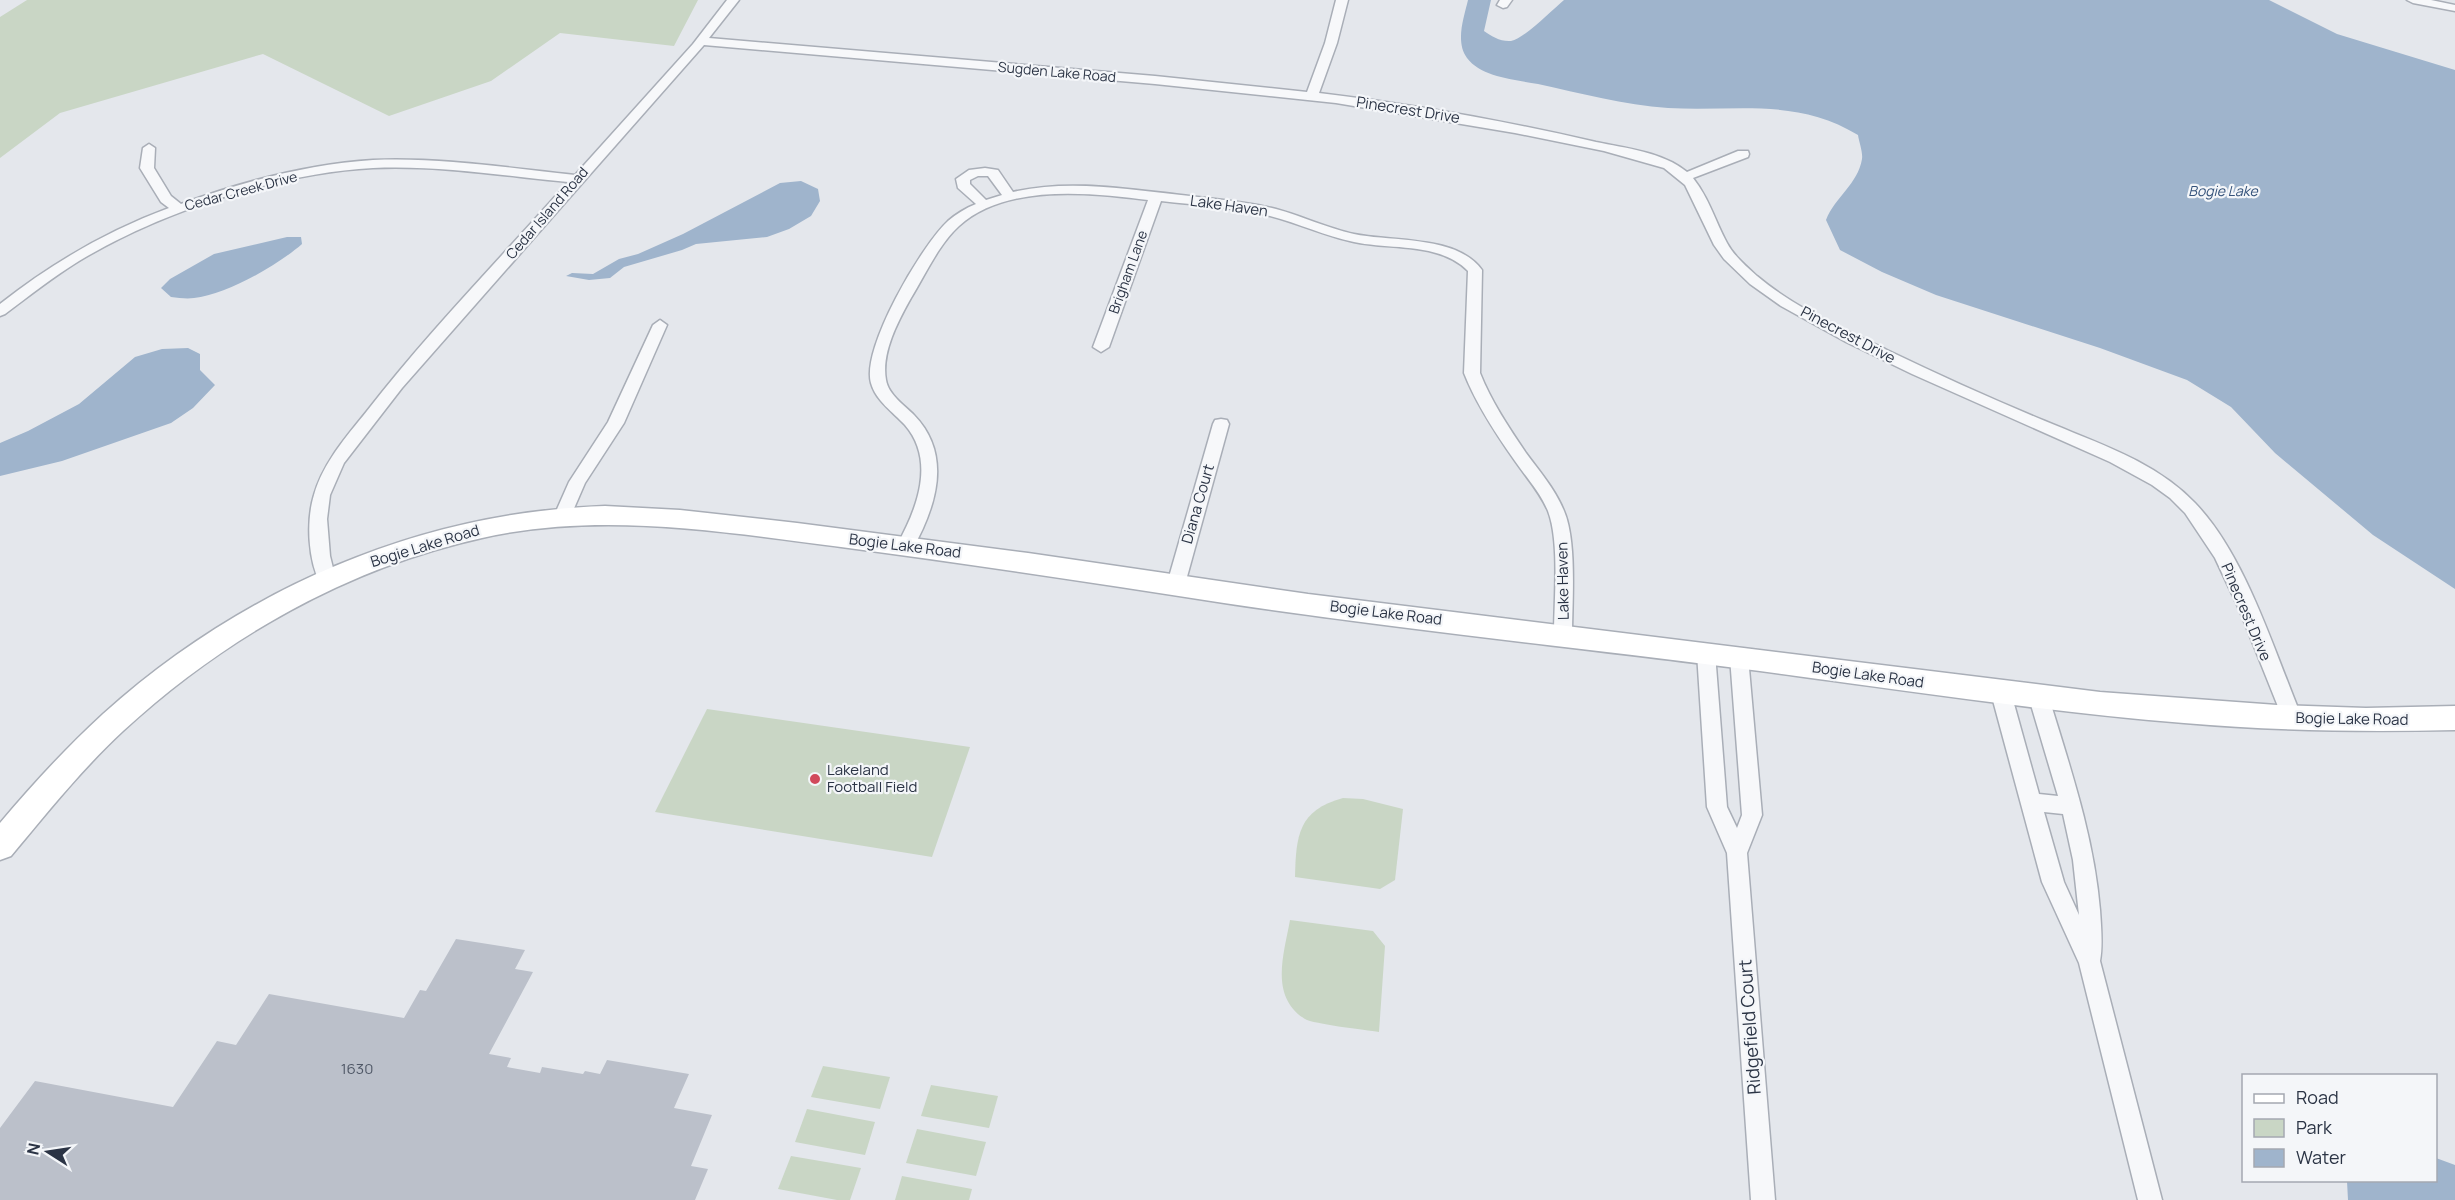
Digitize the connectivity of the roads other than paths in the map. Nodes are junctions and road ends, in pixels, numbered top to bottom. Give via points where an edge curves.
1 (733, 0) edge
2 (1342, 0) edge
3 (2413, 0) edge
4 (2455, 8) edge
5 (701, 41) junction
6 (1312, 96) junction
7 (148, 148) dead end
8 (1743, 154) dead end
9 (1685, 177) junction
10 (576, 179) junction
11 (1010, 197) junction
12 (1156, 197) junction
13 (984, 205) junction
14 (178, 208) junction
15 (0, 311) edge
16 (660, 325) dead end
17 (1101, 347) dead end
18 (1221, 424) dead end
19 (563, 516) junction
20 (906, 545) junction
21 (327, 580) junction
22 (1176, 584) junction
23 (1563, 635) junction
24 (1706, 653) junction
25 (1739, 657) junction
26 (2001, 693) junction
27 (2039, 699) junction
28 (2292, 718) junction
29 (2454, 720) edge
30 (2032, 802) junction
31 (2069, 806) junction
32 (0, 846) edge
33 (1737, 853) junction
34 (2090, 963) junction
35 (1763, 1200) edge
36 (2150, 1200) edge

1 - 5 street, Cedar Island Road
2 - 6 street
3 - 4 street
5 - 6 street, Sugden Lake Road via 1190,82
5 - 10 street, Cedar Island Road
6 - 9 street, Pinecrest Drive via 1483,122 1618,151 1670,165
7 - 14 street via 147,168 166,199
8 - 9 street
9 - 28 street, Pinecrest Drive via 1701,197 1707,219 1728,255 1758,285 1848,337 2101,452 2173,490 2206,528 2220,553
10 - 14 street, Cedar Creek Drive via 384,164 320,171
10 - 21 street, Cedar Island Road via 396,384 337,461 322,495 318,531
11 - 12 street, Lake Haven via 1076,189
11 - 13 street, Lake Haven
11 - 13 street via 993,173 970,173 963,179 963,185
12 - 17 street, Brigham Lane
12 - 23 street, Lake Haven via 1272,212 1352,238 1446,252 1464,259 1475,270 1472,373 1557,513 1564,561
13 - 20 street, Lake Haven via 948,228 886,332 878,359 878,381 923,439 930,456 928,495
14 - 15 street, Cedar Creek Drive via 128,229 47,275
16 - 19 street via 616,423 578,482
18 - 22 street, Diana Court
19 - 20 main road, Bogie Lake Road via 666,517
19 - 21 main road, Bogie Lake Road via 446,537 395,552
20 - 22 main road, Bogie Lake Road
21 - 32 main road, Bogie Lake Road via 239,628 158,685 86,749
22 - 23 main road, Bogie Lake Road
23 - 24 main road, Bogie Lake Road
24 - 25 main road, Bogie Lake Road
24 - 33 street, Ridgefield Court via 1717,807
25 - 26 main road, Bogie Lake Road
25 - 33 street, Ridgefield Court via 1752,815
26 - 27 main road, Bogie Lake Road
26 - 30 street
27 - 28 main road, Bogie Lake Road
27 - 31 street
28 - 29 main road, Bogie Lake Road
30 - 31 street
30 - 34 street via 2053,882
31 - 34 street via 2089,892
33 - 35 street, Ridgefield Court
34 - 36 street

